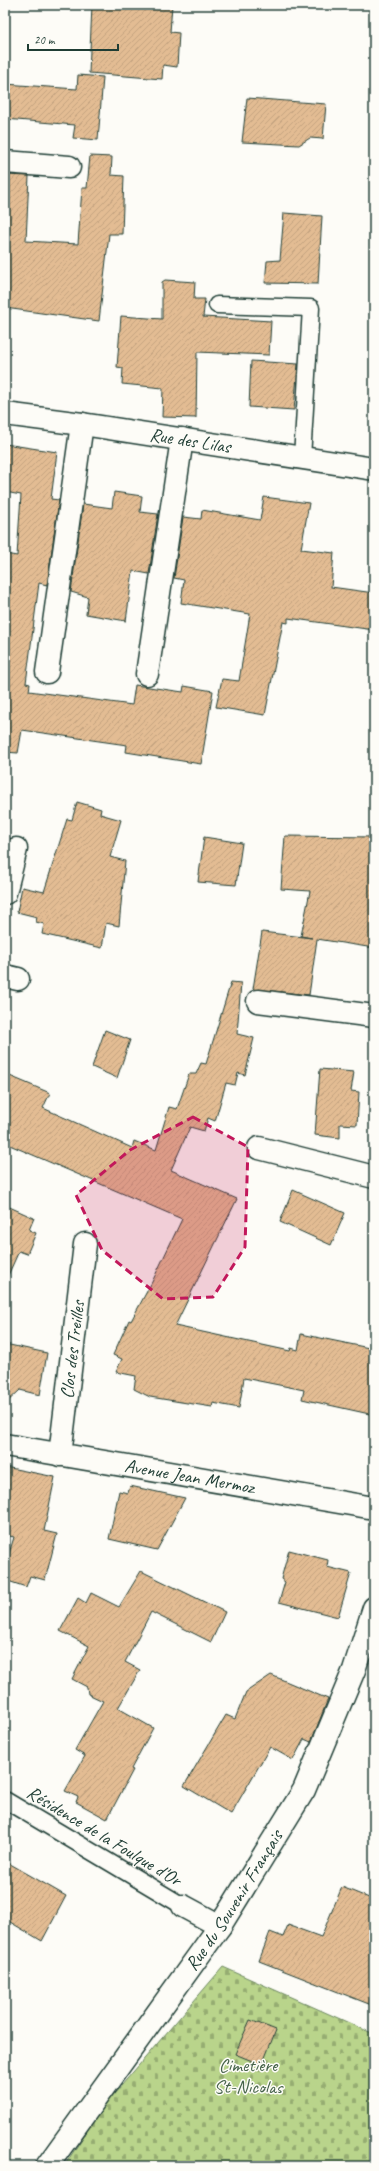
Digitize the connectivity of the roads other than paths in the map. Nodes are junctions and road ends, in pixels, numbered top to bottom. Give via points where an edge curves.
1 (5, 162) edge
2 (69, 167) dead end
3 (217, 305) dead end
4 (5, 414) edge
5 (82, 424) junction
6 (182, 439) junction
7 (302, 458) junction
8 (374, 468) edge
9 (47, 672) dead end
10 (148, 674) dead end
11 (16, 850) dead end
12 (5, 893) edge
13 (258, 1001) dead end
14 (374, 1016) edge
15 (259, 1148) dead end
16 (374, 1178) edge
17 (86, 1244) dead end
18 (5, 1445) edge
19 (60, 1455) junction
20 (374, 1508) edge
21 (374, 1608) edge
22 (5, 1800) edge
23 (183, 1906) joint
24 (220, 1926) junction
25 (47, 2166) edge

1 - 2 street
3 - 7 lane via 311,308
4 - 5 street, Rue des Lilas
5 - 6 street, Rue des Lilas
5 - 9 street
6 - 7 street, Rue des Lilas
6 - 10 street
7 - 8 street, Rue des Lilas
11 - 12 street
13 - 14 street
15 - 16 street
17 - 19 street, Clos des Treilles
18 - 19 street, Avenue Jean Mermoz
19 - 20 street, Avenue Jean Mermoz
21 - 24 street, Rue du Souvenir Français via 354,1670 304,1790
22 - 23 lane, Résidence de la Foulque d'Or
23 - 24 street
24 - 25 street, Rue du Souvenir Français

